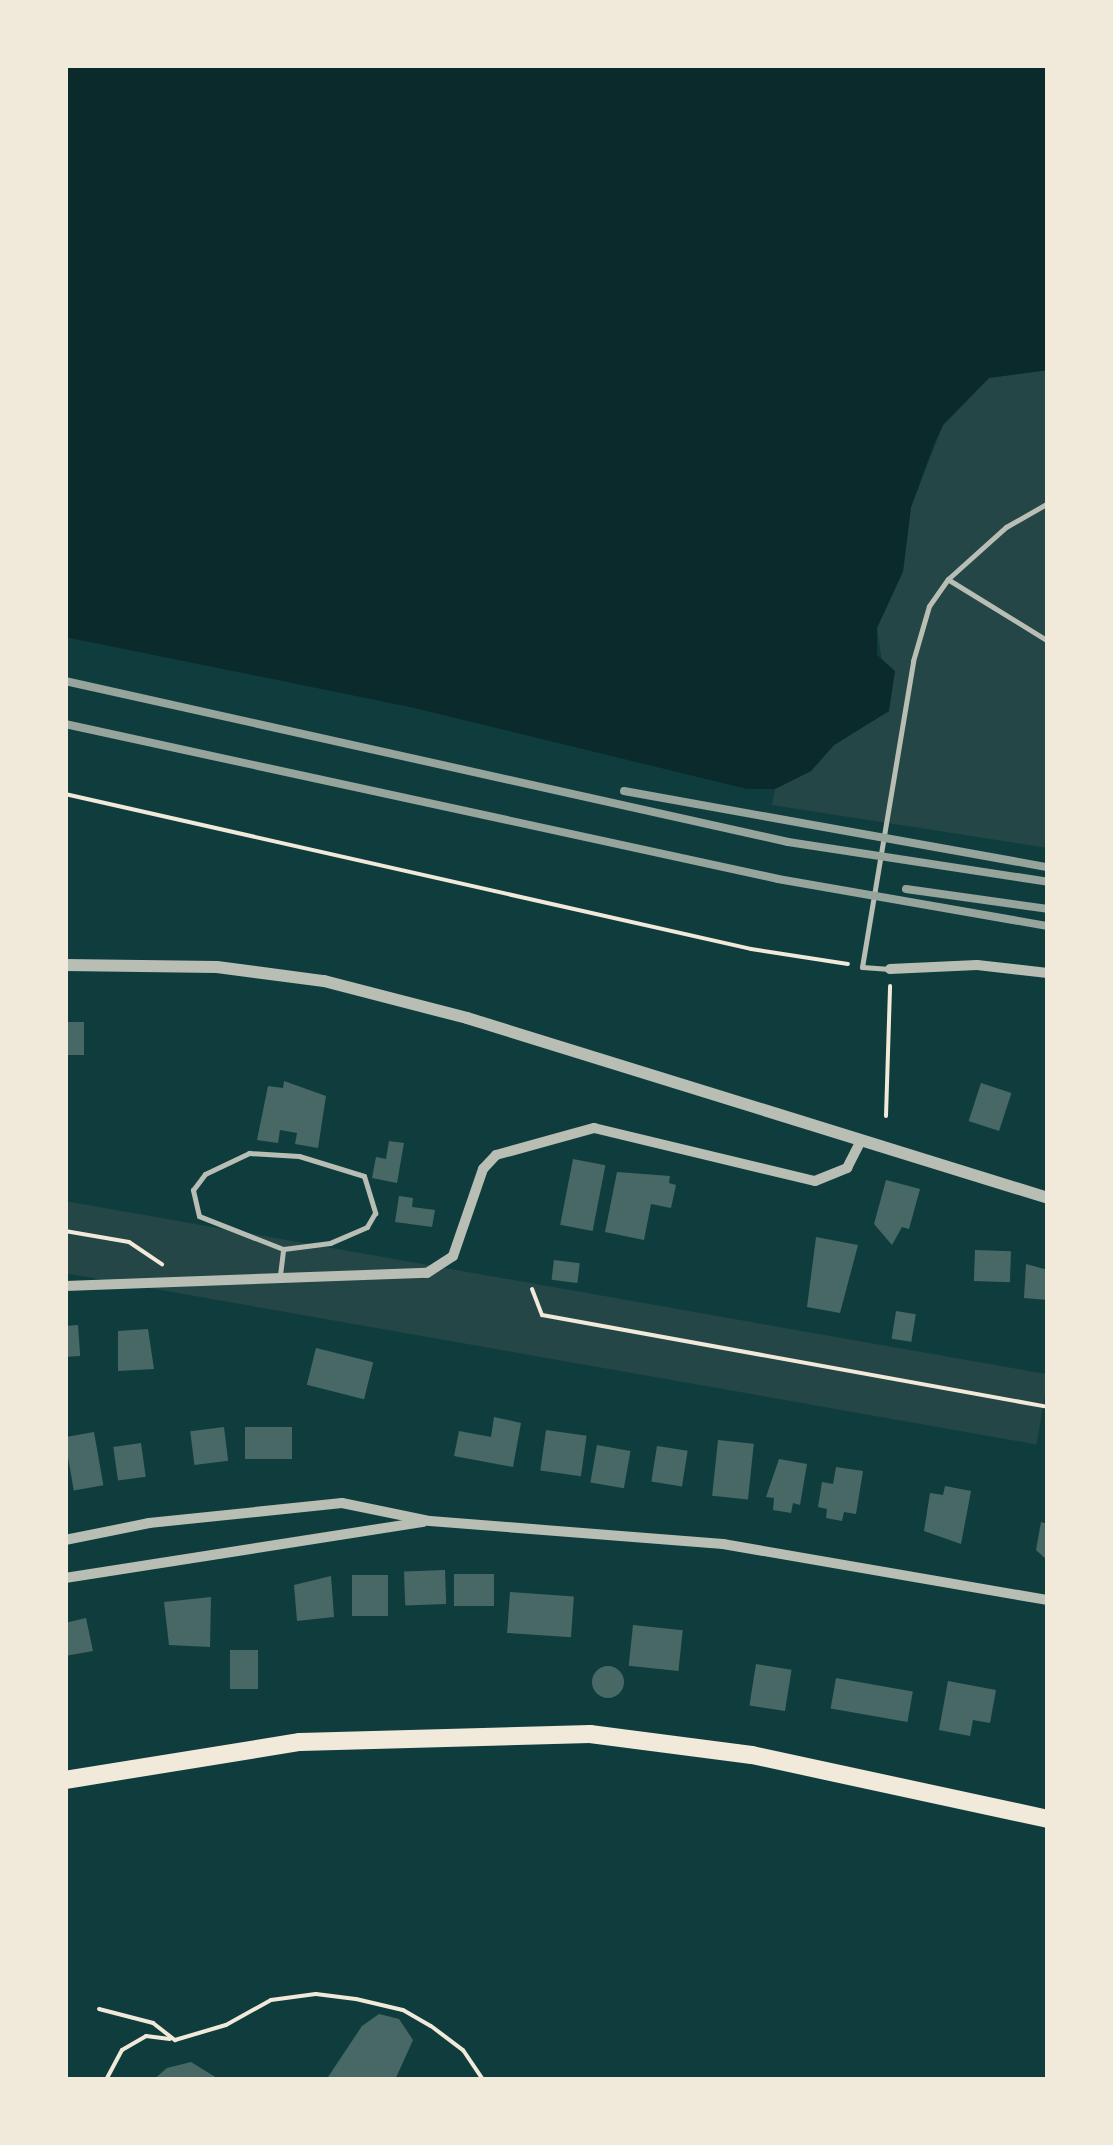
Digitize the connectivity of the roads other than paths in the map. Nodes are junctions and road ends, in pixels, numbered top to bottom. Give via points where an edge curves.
1 (1048, 503) edge
2 (948, 579) junction
3 (1048, 641) edge
4 (65, 965) edge
5 (890, 968) joint
6 (1048, 973) edge
7 (861, 1141) junction
8 (1048, 1198) edge
9 (283, 1249) junction
10 (280, 1275) junction
11 (65, 1286) edge
12 (430, 1521) junction
13 (65, 1540) edge
14 (65, 1578) edge
15 (1048, 1600) edge
16 (65, 1780) edge
17 (1048, 1819) edge

1 - 2 lane via 1006,527
2 - 3 lane
2 - 5 lane via 930,606 914,661 862,966
4 - 7 street via 217,967 324,981 466,1018
5 - 6 street via 977,965
7 - 8 street
7 - 10 street via 847,1168 816,1180 594,1128 496,1156 482,1169 453,1256 426,1274
9 - 9 lane via 199,1216 193,1190 204,1174 250,1153 299,1156 364,1176 375,1214 367,1227 330,1244
9 - 10 lane
10 - 11 street
12 - 13 street via 342,1503 289,1505
12 - 14 street
12 - 15 street via 723,1544
16 - 17 main road via 300,1742 590,1734 735,1752

